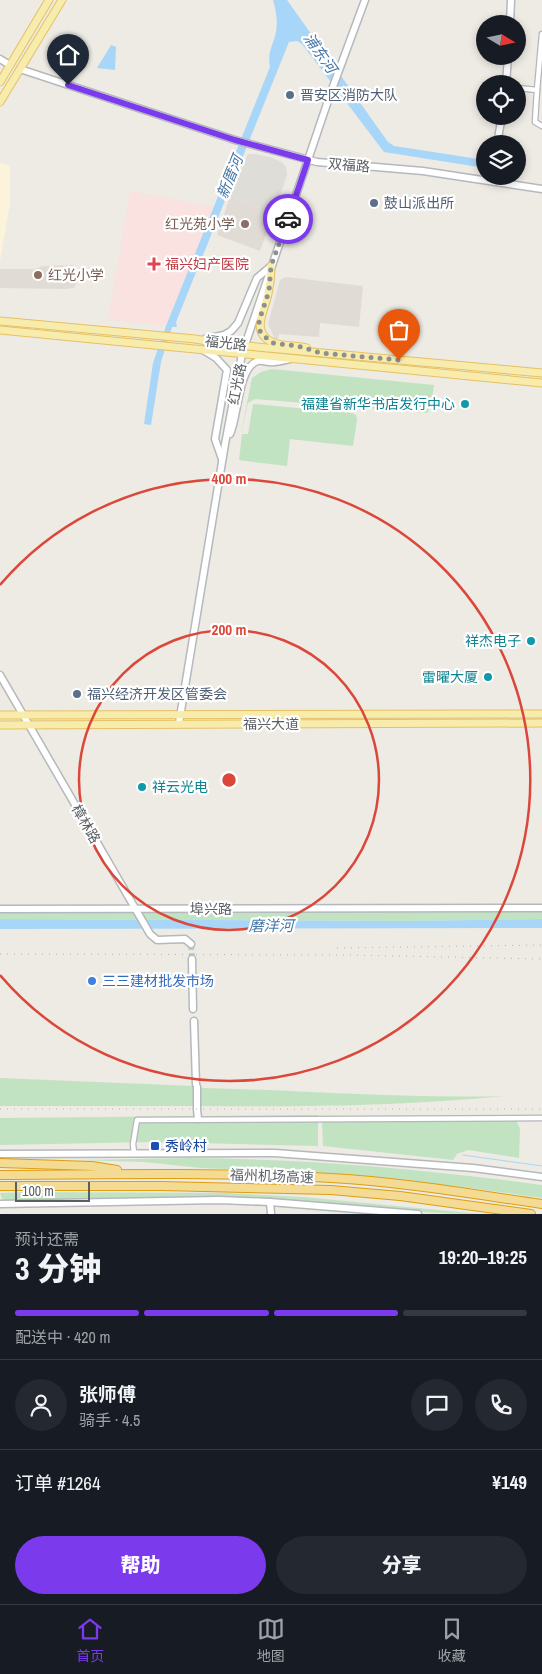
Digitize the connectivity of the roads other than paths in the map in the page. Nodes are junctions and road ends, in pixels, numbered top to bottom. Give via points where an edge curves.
1 (49, 0) edge
2 (62, 0) edge
3 (364, 0) edge
4 (511, 0) edge
5 (510, 15) edge
6 (542, 34) edge
7 (0, 60) edge
8 (10, 65) junction
9 (20, 69) junction
10 (0, 82) edge
11 (526, 89) edge
12 (537, 90) junction
13 (0, 102) edge
14 (542, 126) edge
15 (308, 160) junction
16 (476, 176) edge
17 (523, 185) edge
18 (542, 189) edge
19 (271, 266) junction
20 (0, 321) edge
21 (0, 330) edge
22 (195, 339) junction
23 (245, 346) junction
24 (202, 350) junction
25 (321, 353) junction
26 (242, 354) junction
27 (293, 359) junction
28 (542, 374) edge
29 (542, 382) edge
30 (226, 444) junction
31 (222, 462) junction
32 (0, 675) edge
33 (542, 714) edge
34 (180, 715) junction
35 (0, 716) edge
36 (24, 716) junction
37 (542, 722) edge
38 (178, 724) junction
39 (0, 725) edge
40 (29, 725) junction
41 (542, 908) edge
42 (0, 909) edge
43 (135, 909) junction
44 (191, 944) dead end
45 (192, 958) tunnel mouth
46 (193, 1009) dead end
47 (194, 1021) dead end
48 (542, 1118) edge
49 (198, 1119) junction
50 (134, 1152) junction
51 (0, 1154) edge
52 (0, 1163) edge
53 (136, 1174) junction
54 (0, 1175) edge
55 (542, 1177) edge
56 (0, 1186) edge
57 (270, 1202) junction
58 (0, 1204) edge
59 (542, 1204) edge
60 (270, 1214) edge
61 (418, 1214) edge
62 (531, 1214) edge

1 - 8 main road
2 - 9 main road
3 - 15 main road, 红光路
4 - 5 main road
6 - 12 street
7 - 8 main road
8 - 10 main road
9 - 13 main road
9 - 15 main road, 双福路 via 235,140
11 - 12 street
12 - 14 street via 535,119
15 - 16 main road, 双福路
15 - 19 main road, 红光路
17 - 18 main road, 双福路
19 - 22 main road via 258,278 238,323 230,331 218,337
19 - 23 main road, 红光路
19 - 25 main road via 269,291 259,321 260,331 273,343
20 - 22 main road, 福光路
21 - 24 main road, 福光路
22 - 23 main road, 福光路
23 - 25 main road, 福光路
23 - 26 main road, 红光路
24 - 26 main road, 福光路
24 - 31 main road via 227,370 215,439
25 - 28 main road, 福光路
26 - 27 main road, 福光路
26 - 30 main road, 红光路
27 - 29 main road, 福光路
27 - 30 main road via 258,361 249,367
30 - 31 main road, 红光路
31 - 34 main road, 红光路
32 - 36 main road, 樟林路
33 - 34 main road, 福兴大道
34 - 36 main road, 福兴大道
34 - 38 main road, 红光路
35 - 36 main road, 福兴大道
36 - 40 main road, 樟林路
37 - 38 main road, 福兴大道
38 - 40 main road, 福兴大道
39 - 40 main road, 福兴大道
40 - 43 main road, 樟林路
41 - 43 main road, 埠兴路
42 - 43 main road, 埠兴路
43 - 44 main road, 樟林路 via 157,940 185,939
45 - 46 main road
47 - 49 main road
48 - 49 street
49 - 50 street via 137,1120
50 - 51 main road
50 - 55 main road via 290,1154 473,1168
52 - 53 highway via 92,1166
53 - 54 highway, 福州机场高速
53 - 59 highway, 福州机场高速 via 332,1178 401,1184
56 - 62 highway, 福州机场高速 via 331,1190
57 - 58 main road via 176,1200
57 - 60 main road
57 - 61 main road

